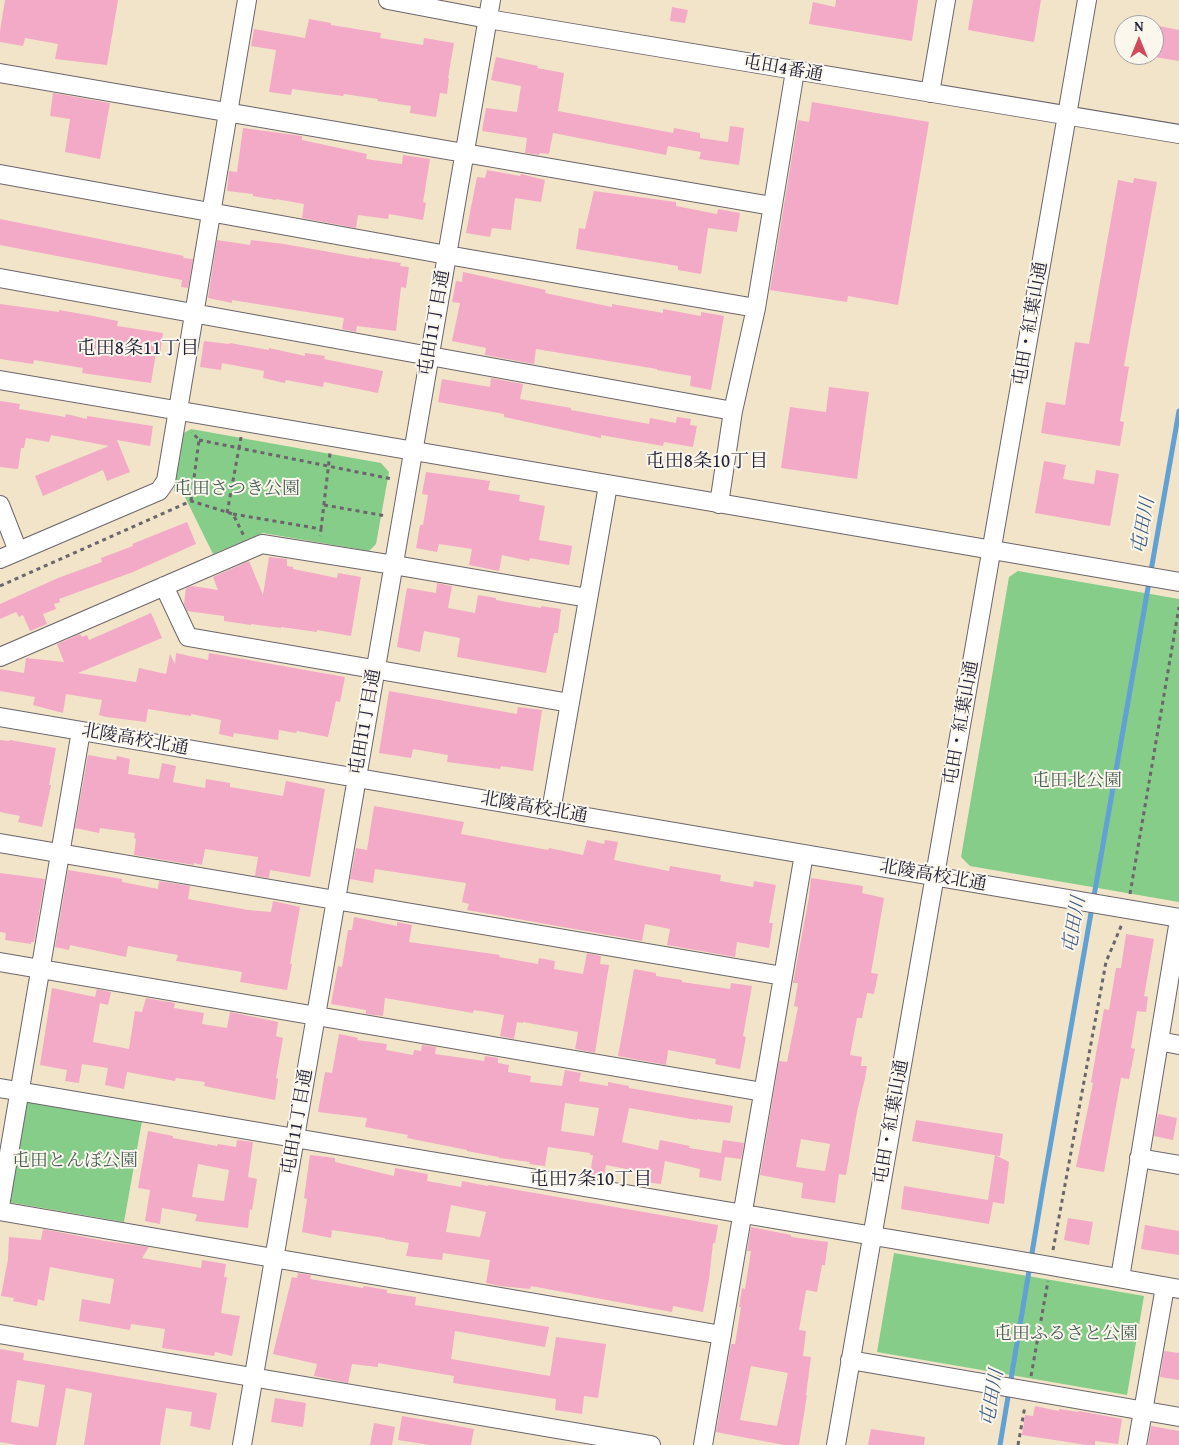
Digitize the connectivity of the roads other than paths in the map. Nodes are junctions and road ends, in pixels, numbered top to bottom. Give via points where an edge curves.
1 (247, 0) edge
2 (388, 0) edge
3 (491, 0) edge
4 (946, 0) edge
5 (1087, 0) edge
6 (488, 19) junction
7 (795, 70) junction
8 (0, 73) edge
9 (930, 93) junction
10 (228, 112) junction
11 (1067, 116) junction
12 (1179, 134) edge
13 (464, 154) junction
14 (0, 174) edge
15 (772, 206) junction
16 (212, 212) junction
17 (447, 255) junction
18 (0, 278) edge
19 (756, 308) junction
20 (194, 314) junction
21 (429, 355) junction
22 (0, 380) edge
23 (177, 411) junction
24 (733, 411) junction
25 (413, 452) junction
26 (608, 485) junction
27 (719, 504) junction
28 (0, 505) edge
29 (992, 550) junction
30 (18, 551) junction
31 (0, 559) edge
32 (394, 565) junction
33 (1176, 582) edge
34 (164, 586) junction
35 (588, 598) junction
36 (0, 657) edge
37 (376, 669) junction
38 (570, 703) junction
39 (0, 717) edge
40 (82, 731) junction
41 (357, 778) junction
42 (551, 811) junction
43 (0, 843) edge
44 (61, 854) junction
45 (804, 854) junction
46 (935, 876) junction
47 (336, 900) junction
48 (1179, 919) edge
49 (0, 962) edge
50 (40, 969) junction
51 (783, 976) junction
52 (316, 1016) junction
53 (1159, 1041) junction
54 (1179, 1045) edge
55 (0, 1088) edge
56 (20, 1091) junction
57 (763, 1092) junction
58 (295, 1138) junction
59 (1139, 1158) junction
60 (1179, 1165) edge
61 (0, 1206) edge
62 (0, 1211) edge
63 (743, 1214) junction
64 (872, 1236) junction
65 (274, 1258) junction
66 (1120, 1278) junction
67 (1172, 1288) edge
68 (0, 1334) edge
69 (722, 1335) junction
70 (850, 1360) junction
71 (254, 1377) junction
72 (1143, 1411) junction
73 (1179, 1417) edge
74 (242, 1445) edge
75 (650, 1445) edge
76 (703, 1445) edge
77 (836, 1445) edge
78 (1137, 1445) edge

1 - 10 street
2 - 6 street, 屯田4番通
3 - 6 street, 屯田11丁目通
4 - 9 street
5 - 11 street, 屯田・紅葉山通
6 - 7 street, 屯田4番通
6 - 13 street, 屯田11丁目通
7 - 9 street, 屯田4番通
7 - 15 street
8 - 10 street
9 - 11 street, 屯田4番通
10 - 13 street
10 - 16 street
11 - 12 street, 屯田4番通
11 - 29 street, 屯田・紅葉山通
13 - 15 street
13 - 17 street, 屯田11丁目通
14 - 16 street
15 - 19 street
16 - 17 street
16 - 20 street
17 - 19 street
17 - 21 street, 屯田11丁目通
18 - 20 street
19 - 24 street
20 - 21 street
20 - 23 street
21 - 24 street
21 - 25 street, 屯田11丁目通
22 - 23 street
23 - 25 street
23 - 30 street via 166,481 159,491
24 - 27 street
25 - 26 street
25 - 32 street, 屯田11丁目通
26 - 27 street
26 - 35 street
27 - 29 street
28 - 30 street
29 - 33 street
29 - 46 street, 屯田・紅葉山通
30 - 31 street
32 - 34 street via 262,544
32 - 35 street
32 - 37 street, 屯田11丁目通
34 - 36 street
34 - 37 street via 188,637
35 - 38 street
37 - 38 street
37 - 41 street, 屯田11丁目通
38 - 42 street
39 - 40 street, 北陵高校北通
40 - 41 street, 北陵高校北通
40 - 44 street
41 - 42 street, 北陵高校北通
41 - 47 street, 屯田11丁目通
42 - 45 street, 北陵高校北通
43 - 44 street
44 - 47 street
44 - 50 street
45 - 46 street, 北陵高校北通
45 - 51 street
46 - 48 street, 北陵高校北通
46 - 64 street, 屯田・紅葉山通
47 - 51 street
47 - 52 street, 屯田11丁目通
48 - 53 street
49 - 50 street
50 - 52 street
50 - 56 street
51 - 57 street
52 - 57 street
52 - 58 street, 屯田11丁目通
53 - 54 street
53 - 59 street
55 - 56 street
56 - 58 street
56 - 61 street
57 - 63 street
58 - 63 street
58 - 65 street, 屯田11丁目通
59 - 60 street
59 - 66 street
62 - 65 street
63 - 64 street
63 - 69 street
64 - 66 street
64 - 70 street, 屯田・紅葉山通
65 - 69 street
65 - 71 street, 屯田11丁目通
66 - 67 street
67 - 72 street
68 - 71 street
69 - 76 street
70 - 72 street
70 - 77 street, 屯田・紅葉山通
71 - 74 street, 屯田11丁目通
71 - 75 street
72 - 73 street
72 - 78 street

